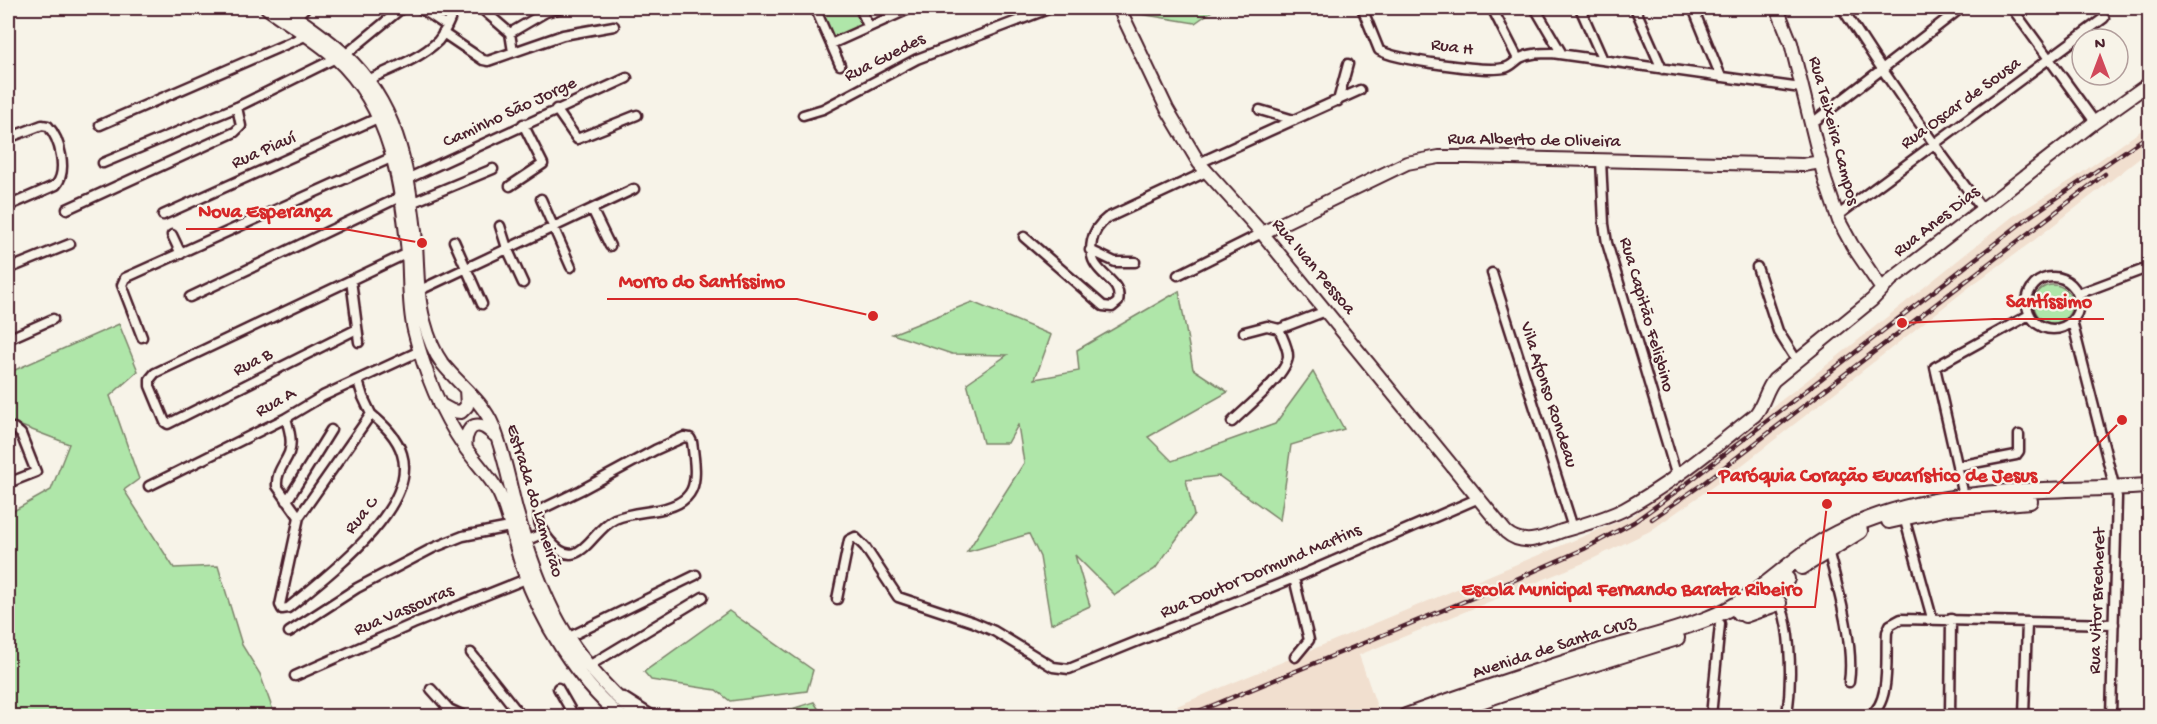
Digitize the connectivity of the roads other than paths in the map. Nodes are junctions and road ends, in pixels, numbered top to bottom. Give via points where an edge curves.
1 (267, 8) edge
2 (283, 8) edge
3 (305, 8) edge
4 (402, 8) edge
5 (420, 8) edge
6 (455, 8) edge
7 (481, 8) edge
8 (561, 8) edge
9 (815, 8) edge
10 (860, 8) edge
11 (911, 8) edge
12 (1051, 8) edge
13 (1119, 8) edge
14 (1362, 8) edge
15 (1492, 8) edge
16 (1535, 8) edge
17 (1580, 8) edge
18 (1635, 8) edge
19 (1693, 8) edge
20 (1842, 8) edge
21 (1961, 8) edge
22 (2012, 8) edge
23 (1782, 9) edge
24 (296, 17) junction
25 (2104, 18) dead end
26 (614, 26) dead end
27 (868, 26) junction
28 (445, 30) junction
29 (510, 33) junction
30 (305, 36) junction
31 (831, 44) junction
32 (513, 52) junction
33 (1562, 54) junction
34 (341, 57) junction
35 (1518, 59) junction
36 (2050, 59) junction
37 (1603, 60) junction
38 (1348, 64) dead end
39 (840, 65) dead end
40 (1662, 69) junction
41 (1881, 69) junction
42 (1721, 77) junction
43 (627, 78) dead end
44 (368, 80) junction
45 (2150, 83) edge
46 (1802, 88) junction
47 (1360, 90) dead end
48 (1338, 101) junction
49 (237, 107) junction
50 (556, 109) junction
51 (1260, 110) dead end
52 (637, 115) dead end
53 (803, 115) dead end
54 (380, 117) junction
55 (1294, 120) junction
56 (2095, 122) junction
57 (523, 124) junction
58 (1811, 124) junction
59 (100, 125) dead end
60 (8, 138) edge
61 (1934, 145) junction
62 (393, 157) junction
63 (1601, 160) junction
64 (1821, 162) junction
65 (103, 163) dead end
66 (1203, 167) junction
67 (493, 169) dead end
68 (407, 179) junction
69 (510, 186) dead end
70 (634, 189) dead end
71 (541, 199) dead end
72 (406, 200) junction
73 (8, 206) edge
74 (592, 209) junction
75 (67, 210) dead end
76 (1982, 210) junction
77 (162, 215) dead end
78 (1837, 216) junction
79 (500, 226) dead end
80 (554, 227) junction
81 (1262, 233) junction
82 (172, 235) dead end
83 (1024, 237) dead end
84 (454, 241) dead end
85 (70, 244) dead end
86 (610, 246) dead end
87 (507, 248) junction
88 (1090, 250) junction
89 (408, 253) junction
90 (181, 254) junction
91 (1135, 262) dead end
92 (465, 267) junction
93 (571, 267) dead end
94 (1758, 267) dead end
95 (2150, 267) edge
96 (8, 269) edge
97 (1492, 273) dead end
98 (1178, 275) dead end
99 (351, 280) junction
100 (523, 283) dead end
101 (1882, 289) junction
102 (420, 290) junction
103 (2078, 294) junction
104 (190, 297) dead end
105 (482, 304) dead end
106 (1326, 310) junction
107 (2029, 315) junction
108 (53, 319) dead end
109 (2072, 321) junction
110 (357, 329) junction
111 (1279, 329) junction
112 (1244, 332) dead end
113 (142, 337) dead end
114 (8, 339) edge
115 (359, 342) dead end
116 (420, 351) junction
117 (1797, 361) junction
118 (358, 381) junction
119 (465, 388) junction
120 (439, 404) junction
121 (371, 414) junction
122 (286, 418) junction
123 (1232, 422) dead end
124 (8, 429) edge
125 (331, 430) dead end
126 (2019, 435) dead end
127 (497, 437) junction
128 (466, 449) junction
129 (1958, 466) junction
130 (1677, 477) junction
131 (8, 483) edge
132 (149, 486) dead end
133 (2150, 486) edge
134 (2116, 492) junction
135 (2150, 495) edge
136 (1964, 496) junction
137 (1479, 498) junction
138 (287, 501) junction
139 (299, 517) junction
140 (1904, 517) junction
141 (510, 527) junction
142 (1573, 528) junction
143 (1506, 532) joint
144 (544, 533) junction
145 (525, 541) junction
146 (1828, 550) junction
147 (696, 575) dead end
148 (1294, 578) junction
149 (526, 579) junction
150 (1771, 593) junction
151 (703, 597) dead end
152 (837, 599) dead end
153 (1932, 618) junction
154 (1951, 619) junction
155 (1724, 622) junction
156 (2027, 622) junction
157 (2114, 624) junction
158 (289, 632) dead end
159 (567, 638) junction
160 (471, 653) dead end
161 (1295, 657) dead end
162 (587, 667) junction
163 (295, 676) dead end
164 (1849, 682) dead end
165 (558, 688) dead end
166 (431, 689) dead end
167 (613, 692) junction
168 (449, 709) junction
169 (618, 715) edge
170 (439, 717) edge
171 (464, 717) edge
172 (521, 717) edge
173 (574, 717) edge
174 (638, 717) edge
175 (653, 717) edge
176 (1406, 717) edge
177 (1437, 717) edge
178 (1712, 717) edge
179 (1787, 717) edge
180 (1869, 717) edge
181 (1950, 717) edge
182 (2024, 717) edge
183 (2111, 717) edge

1 - 30 street, Estrada do Lameirão
2 - 24 street, Estrada do Lameirão
3 - 24 street
4 - 34 street
5 - 28 street
6 - 28 street
7 - 29 street
8 - 29 street via 546,12
9 - 31 street
10 - 27 street
11 - 27 street
12 - 53 street, Rua Guedes via 917,59 823,109
13 - 66 street, Rua Ivan Pessoa via 1167,109
14 - 35 street, Rua H via 1379,50 1390,55 1502,69
15 - 35 street
16 - 33 street
17 - 37 street
18 - 40 street
19 - 42 street
20 - 41 street
21 - 41 street
22 - 36 street
23 - 46 street, Rua Teixeira Campos
24 - 34 street, Estrada do Lameirão
25 - 36 street, Rua Oscar de Sousa
26 - 32 street via 563,35
27 - 31 street
28 - 32 street via 483,60 495,60
28 - 44 street via 436,43
29 - 32 street
30 - 34 street, Estrada do Lameirão
30 - 59 street
31 - 39 street
33 - 35 street, Rua H via 1539,53
33 - 37 street, Rua H
34 - 44 street, Estrada do Lameirão
34 - 49 street
34 - 54 street, Estrada do Lameirão
36 - 56 street
36 - 61 street, Rua Oscar de Sousa
37 - 40 street, Rua H
38 - 48 street
40 - 42 street, Rua H
41 - 58 street
41 - 61 street
42 - 46 street, Rua H
43 - 50 street, Caminho São Jorge
44 - 68 street, Estrada do Lameirão via 397,132
45 - 56 street, Rua Anes Dias
46 - 58 street, Rua Teixeira Campos
47 - 48 street
48 - 55 street
49 - 65 street
49 - 75 street via 241,126 235,132
50 - 52 street via 578,140
50 - 57 street, Caminho São Jorge
51 - 55 street
54 - 62 street, Estrada do Lameirão
54 - 77 street, Rua Piauí
55 - 66 street
56 - 76 street, Rua Anes Dias
57 - 68 street, Caminho São Jorge
57 - 69 street via 543,164
58 - 64 street, Rua Teixeira Campos
60 - 73 street via 42,125 50,127 62,166 61,180 49,189
61 - 76 street
61 - 78 street, Rua Oscar de Sousa
62 - 72 street, Estrada do Lameirão
62 - 90 street
63 - 64 street, Rua Alberto de Oliveira via 1803,165
63 - 81 street, Rua Alberto de Oliveira via 1423,159 1389,171
63 - 130 street, Rua Capitão Felisbino via 1607,243
64 - 78 street, Rua Teixeira Campos
66 - 81 street, Rua Ivan Pessoa
66 - 88 street via 1107,218 1096,229
67 - 72 street
68 - 72 street, Estrada do Lameirão
70 - 74 street
71 - 80 street
72 - 89 street, Estrada do Lameirão
72 - 102 street, Estrada do Lameirão
72 - 104 street
74 - 80 street
74 - 86 street
76 - 101 street, Rua Anes Dias
78 - 101 street, Rua Teixeira Campos
79 - 87 street
80 - 87 street
80 - 93 street
81 - 98 street
81 - 106 street, Rua Ivan Pessoa
82 - 90 street
83 - 88 street via 1103,306 1112,307 1118,302 1118,288 1096,266
84 - 92 street
85 - 96 street
87 - 92 street
87 - 100 street
88 - 91 street via 1116,262
89 - 99 street
89 - 116 street, Estrada do Lameirão via 412,317
90 - 113 street via 125,278 122,285
92 - 102 street
92 - 105 street
94 - 117 street via 1778,331
95 - 103 street
97 - 142 street, Vila Afonso Rondeau
99 - 110 street
99 - 110 street, Rua B via 152,375 150,386 165,422 171,423
101 - 117 street, Rua Anes Dias
102 - 119 street, Estrada do Lameirão via 432,344 443,364
103 - 107 street via 2067,281 2043,278 2035,282 2026,297
103 - 109 street via 2079,308
106 - 111 street
106 - 137 street, Rua Ivan Pessoa
107 - 109 street via 2048,329
107 - 129 street via 1935,367
108 - 114 street
109 - 134 street, Rua Vitor Brecheret
110 - 115 street
111 - 112 street via 1267,326
111 - 123 street via 1288,354 1285,367
116 - 118 street, Rua A
116 - 120 street, Estrada do Lameirão
117 - 130 street, Rua Anes Dias via 1770,385 1755,415
118 - 121 street
118 - 122 street, Rua A
119 - 120 street via 467,406 461,412
119 - 127 street, Estrada do Lameirão via 480,404
120 - 128 street, Estrada do Lameirão
121 - 139 street
121 - 139 street, Rua C via 390,432 402,453 403,474 393,504 345,561 282,609
122 - 132 street, Rua A
122 - 138 street via 290,452 276,479
124 - 131 street via 14,428 21,434 36,472
125 - 138 street
126 - 129 street via 2016,455
127 - 128 street via 485,427 474,426 466,436
127 - 145 street, Estrada do Lameirão
128 - 141 street, Estrada do Lameirão via 498,492
129 - 136 street
130 - 142 street, Rua Anes Dias via 1622,510
133 - 134 main road, Avenida de Santa Cruz
134 - 135 main road, Avenida de Santa Cruz
134 - 136 main road, Avenida de Santa Cruz
134 - 140 main road, Avenida de Santa Cruz via 1966,506
134 - 157 street, Rua Vitor Brecheret
136 - 150 main road, Avenida de Santa Cruz via 1912,505 1862,522 1817,545
137 - 143 street, Rua Ivan Pessoa
137 - 148 street, Rua Doutor Dormund Martins
138 - 139 street
140 - 146 main road, Avenida de Santa Cruz via 1861,531
140 - 153 street
141 - 149 street, Estrada do Lameirão
141 - 158 street via 463,536 388,571
142 - 143 street, Rua Anes Dias via 1530,540 1514,539
144 - 144 street via 560,551 572,554 584,548 612,520 677,505 695,482 690,438 672,441 542,509 538,519
144 - 145 street
145 - 159 street, Estrada do Lameirão via 541,588
146 - 150 main road, Avenida de Santa Cruz
146 - 164 street via 1848,643
147 - 159 street
148 - 152 street, Rua Doutor Dormund Martins via 1062,669 994,631 898,597 855,537 849,540
148 - 161 street via 1309,640
149 - 163 street, Rua Vassouras
149 - 169 street, Estrada do Lameirão via 564,651
150 - 155 main road, Avenida de Santa Cruz via 1766,608
150 - 176 main road, Avenida de Santa Cruz via 1709,618
150 - 179 street via 1785,621 1790,650
151 - 162 street
153 - 154 street
153 - 180 street via 1901,619 1890,625 1883,694 1877,711
154 - 156 street
154 - 181 street
155 - 177 main road, Avenida de Santa Cruz
155 - 178 street
156 - 157 street
156 - 182 street
157 - 183 street, Rua Vitor Brecheret
159 - 162 street, Estrada do Lameirão
160 - 172 street
162 - 167 street, Estrada do Lameirão
165 - 173 street
166 - 168 street
167 - 174 street, Estrada do Lameirão
167 - 175 street, Estrada do Lameirão
168 - 170 street
168 - 171 street

